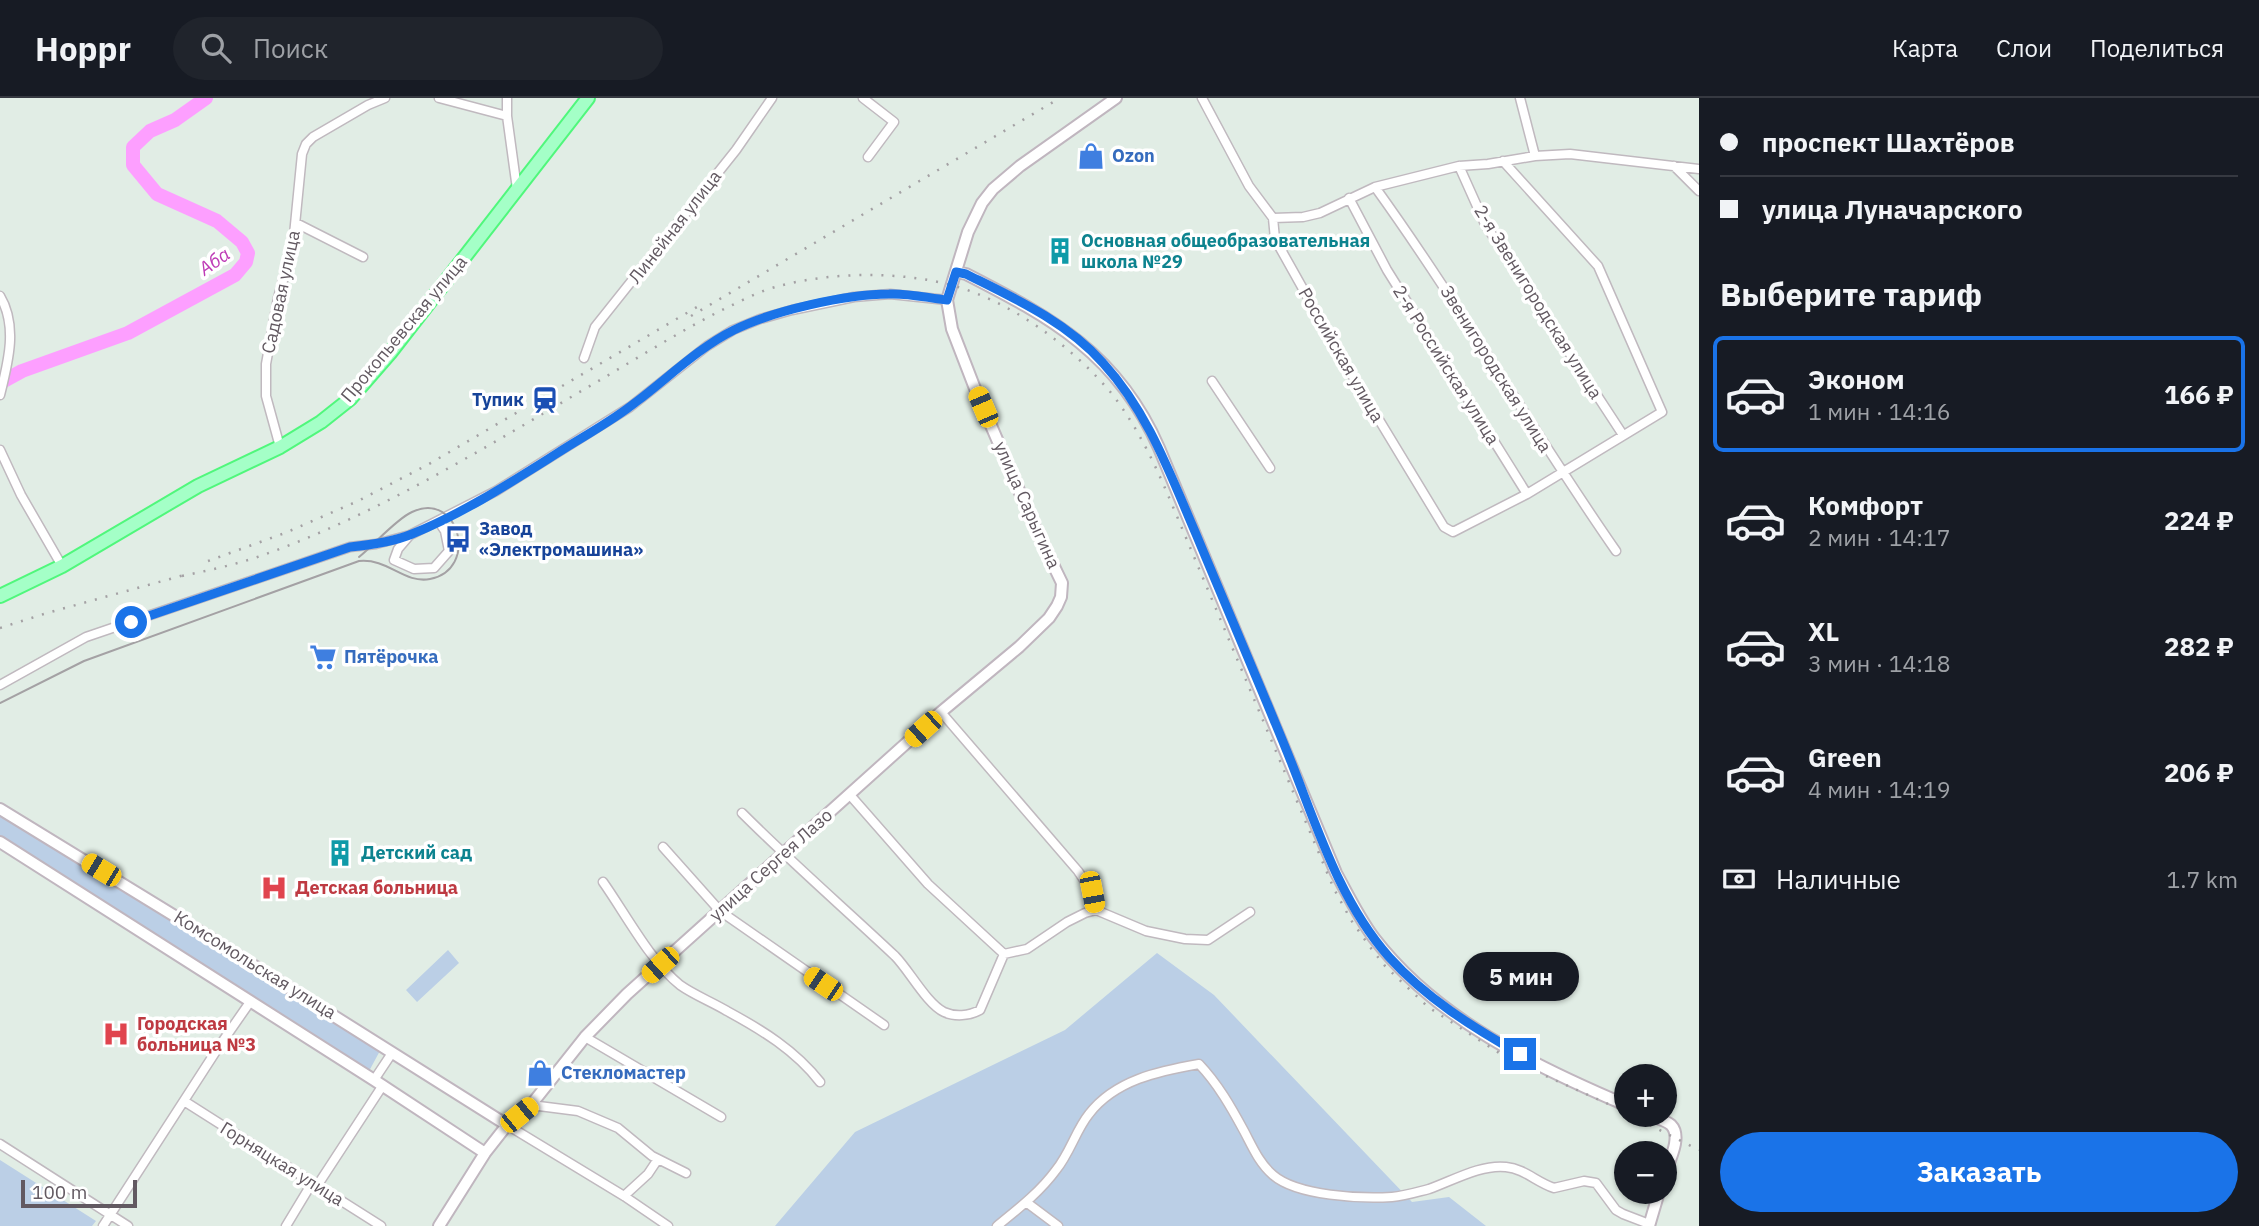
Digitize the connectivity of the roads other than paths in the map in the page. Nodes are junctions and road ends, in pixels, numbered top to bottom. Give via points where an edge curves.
1 (385, 98) edge
2 (439, 98) edge
3 (508, 98) edge
4 (588, 98) edge
5 (772, 98) edge
6 (863, 98) edge
7 (1116, 98) edge
8 (1202, 98) edge
9 (1520, 98) edge
10 (507, 116) junction
11 (1535, 156) junction
12 (867, 158) dead end
13 (1503, 161) junction
14 (1459, 166) junction
15 (1674, 166) junction
16 (1699, 169) edge
17 (1375, 187) junction
18 (517, 189) junction
19 (1699, 191) edge
20 (1349, 198) junction
21 (1273, 218) junction
22 (296, 223) junction
23 (362, 257) dead end
24 (956, 272) junction
25 (0, 296) edge
26 (947, 300) junction
27 (584, 358) dead end
28 (1212, 381) dead end
29 (1, 392) edge
30 (1623, 435) junction
31 (280, 447) junction
32 (0, 450) edge
33 (1270, 468) dead end
34 (1562, 473) junction
35 (1527, 494) junction
36 (439, 522) junction
37 (410, 535) junction
38 (1616, 551) dead end
39 (62, 566) junction
40 (0, 596) edge
41 (1049, 618) joint
42 (0, 685) edge
43 (941, 712) junction
44 (850, 795) junction
45 (0, 809) edge
46 (742, 813) dead end
47 (0, 842) edge
48 (663, 847) dead end
49 (783, 854) junction
50 (603, 882) dead end
51 (720, 911) junction
52 (1096, 911) junction
53 (1250, 912) dead end
54 (1004, 954) junction
55 (660, 965) junction
56 (250, 1002) junction
57 (884, 1025) dead end
58 (585, 1037) junction
59 (392, 1053) junction
60 (379, 1082) junction
61 (820, 1082) dead end
62 (1614, 1099) edge
63 (184, 1101) junction
64 (531, 1105) junction
65 (721, 1117) dead end
66 (507, 1125) junction
67 (0, 1144) edge
68 (485, 1153) junction
69 (657, 1159) junction
70 (687, 1172) dead end
71 (315, 1184) junction
72 (624, 1196) junction
73 (1026, 1202) junction
74 (1655, 1204) edge
75 (111, 1215) junction
76 (1649, 1225) edge
77 (103, 1226) edge
78 (128, 1226) edge
79 (286, 1226) edge
80 (381, 1226) edge
81 (439, 1226) edge
82 (668, 1226) edge
83 (997, 1226) edge
84 (1058, 1226) edge

1 - 22 street, Садовая улица via 306,144 299,169
2 - 10 street
3 - 10 street
4 - 18 main road, Прокопьевская улица
5 - 27 street, Линейная улица via 595,327
6 - 12 street via 894,122
7 - 24 main road, улица Сарыгина via 993,189 968,232
8 - 21 street, Российская улица via 1249,186
9 - 11 street
10 - 18 street
11 - 13 street
11 - 15 street via 1570,154
13 - 14 street
13 - 30 street via 1598,266 1662,412
14 - 17 street
14 - 30 street, 2-я Звенигородская улица via 1485,224
15 - 16 street
15 - 19 street
17 - 20 street
17 - 34 street, Звенигородская улица via 1476,335
18 - 31 main road, Прокопьевская улица via 350,398
20 - 21 street via 1320,213
20 - 35 street, 2-я Российская улица via 1387,270
21 - 35 street, Российская улица via 1275,239 1444,527 1453,532
22 - 23 street
22 - 31 street, Садовая улица via 266,364 266,396
24 - 26 main road, улица Сарыгина
24 - 62 main road via 1041,313 1081,341 1136,405 1159,448 1336,873 1380,946 1407,976 1465,1021 1538,1064
25 - 29 street via 11,330
26 - 36 street via 890,294 854,297 792,310 733,330 631,407
26 - 41 main road, улица Сарыгина via 952,329 974,386 1062,583 1061,597
28 - 33 street
30 - 34 street
31 - 39 main road, Прокопьевская улица via 198,486
32 - 39 street
34 - 35 street
34 - 38 street, Звенигородская улица
36 - 37 street
36 - 37 street via 449,551 434,568 414,569 394,560
37 - 42 street via 350,547 86,638
39 - 40 main road, Прокопьевская улица
41 - 43 main road, улица Сергея Лазо
43 - 44 main road, улица Сергея Лазо
43 - 52 street via 1086,881
44 - 49 main road, улица Сергея Лазо
44 - 54 street via 928,884
45 - 59 main road, Комсомольская улица
46 - 49 street
47 - 56 main road, Комсомольская улица
48 - 51 street
49 - 51 main road, улица Сергея Лазо
49 - 54 street via 896,958 945,1012 958,1015 980,1010
50 - 55 street
51 - 55 main road, улица Сергея Лазо
51 - 57 street
52 - 53 street via 1146,931 1208,940
52 - 54 street via 1067,922 1027,949
55 - 58 main road, улица Сергея Лазо
55 - 61 street via 690,991 785,1046
56 - 60 main road, Комсомольская улица
56 - 63 street
58 - 64 main road, улица Сергея Лазо
58 - 65 street
59 - 60 street
59 - 66 main road, Комсомольская улица
60 - 68 main road, Комсомольская улица
60 - 71 street
63 - 71 street, Горняцкая улица
63 - 75 street
64 - 66 main road, улица Сергея Лазо
64 - 69 street via 578,1111 618,1128
66 - 68 main road, улица Сергея Лазо
66 - 72 street
67 - 75 street
68 - 81 main road
69 - 70 street
69 - 72 street
71 - 79 street
71 - 80 street, Горняцкая улица
72 - 82 street
73 - 76 street via 1055,1172 1088,1115 1106,1096 1142,1077 1199,1064 1258,1158 1290,1185 1366,1198 1395,1197 1503,1166 1554,1188 1596,1183 1616,1210
73 - 83 street
73 - 84 street
74 - 76 main road
75 - 77 street
75 - 78 street

